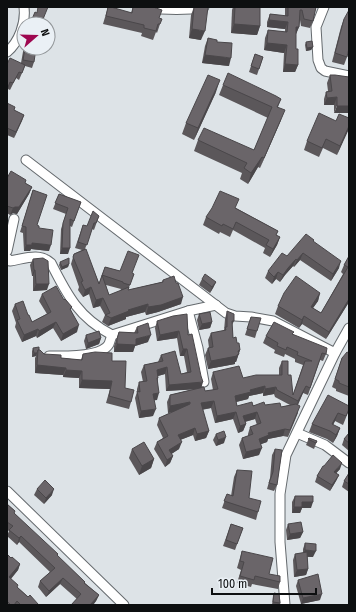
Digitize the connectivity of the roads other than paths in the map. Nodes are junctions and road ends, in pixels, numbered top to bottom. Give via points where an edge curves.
1 (24, 7) edge
2 (145, 7) edge
3 (204, 7) edge
4 (324, 7) edge
5 (7, 52) edge
6 (349, 76) edge
7 (26, 160) dead end
8 (14, 219) dead end
9 (7, 251) edge
10 (7, 258) edge
11 (216, 305) junction
12 (188, 311) junction
13 (349, 328) edge
14 (112, 335) junction
15 (338, 352) junction
16 (43, 355) edge
17 (204, 382) edge
18 (297, 433) junction
19 (349, 463) edge
20 (7, 491) edge
21 (124, 605) edge
22 (285, 605) edge

1 - 5 street via 24,24 17,40
2 - 3 street via 190,10
4 - 6 street via 316,28 318,60 324,71
7 - 11 street
8 - 9 street
10 - 14 street via 10,261 33,257 47,260 51,263 66,294 82,313 97,327
11 - 12 street
11 - 15 street via 235,316 273,321
12 - 14 street
12 - 17 street
13 - 15 street
14 - 16 street via 109,344 95,353
15 - 18 street
18 - 19 street via 325,445
18 - 22 street via 286,455 280,494 280,542
20 - 21 street

